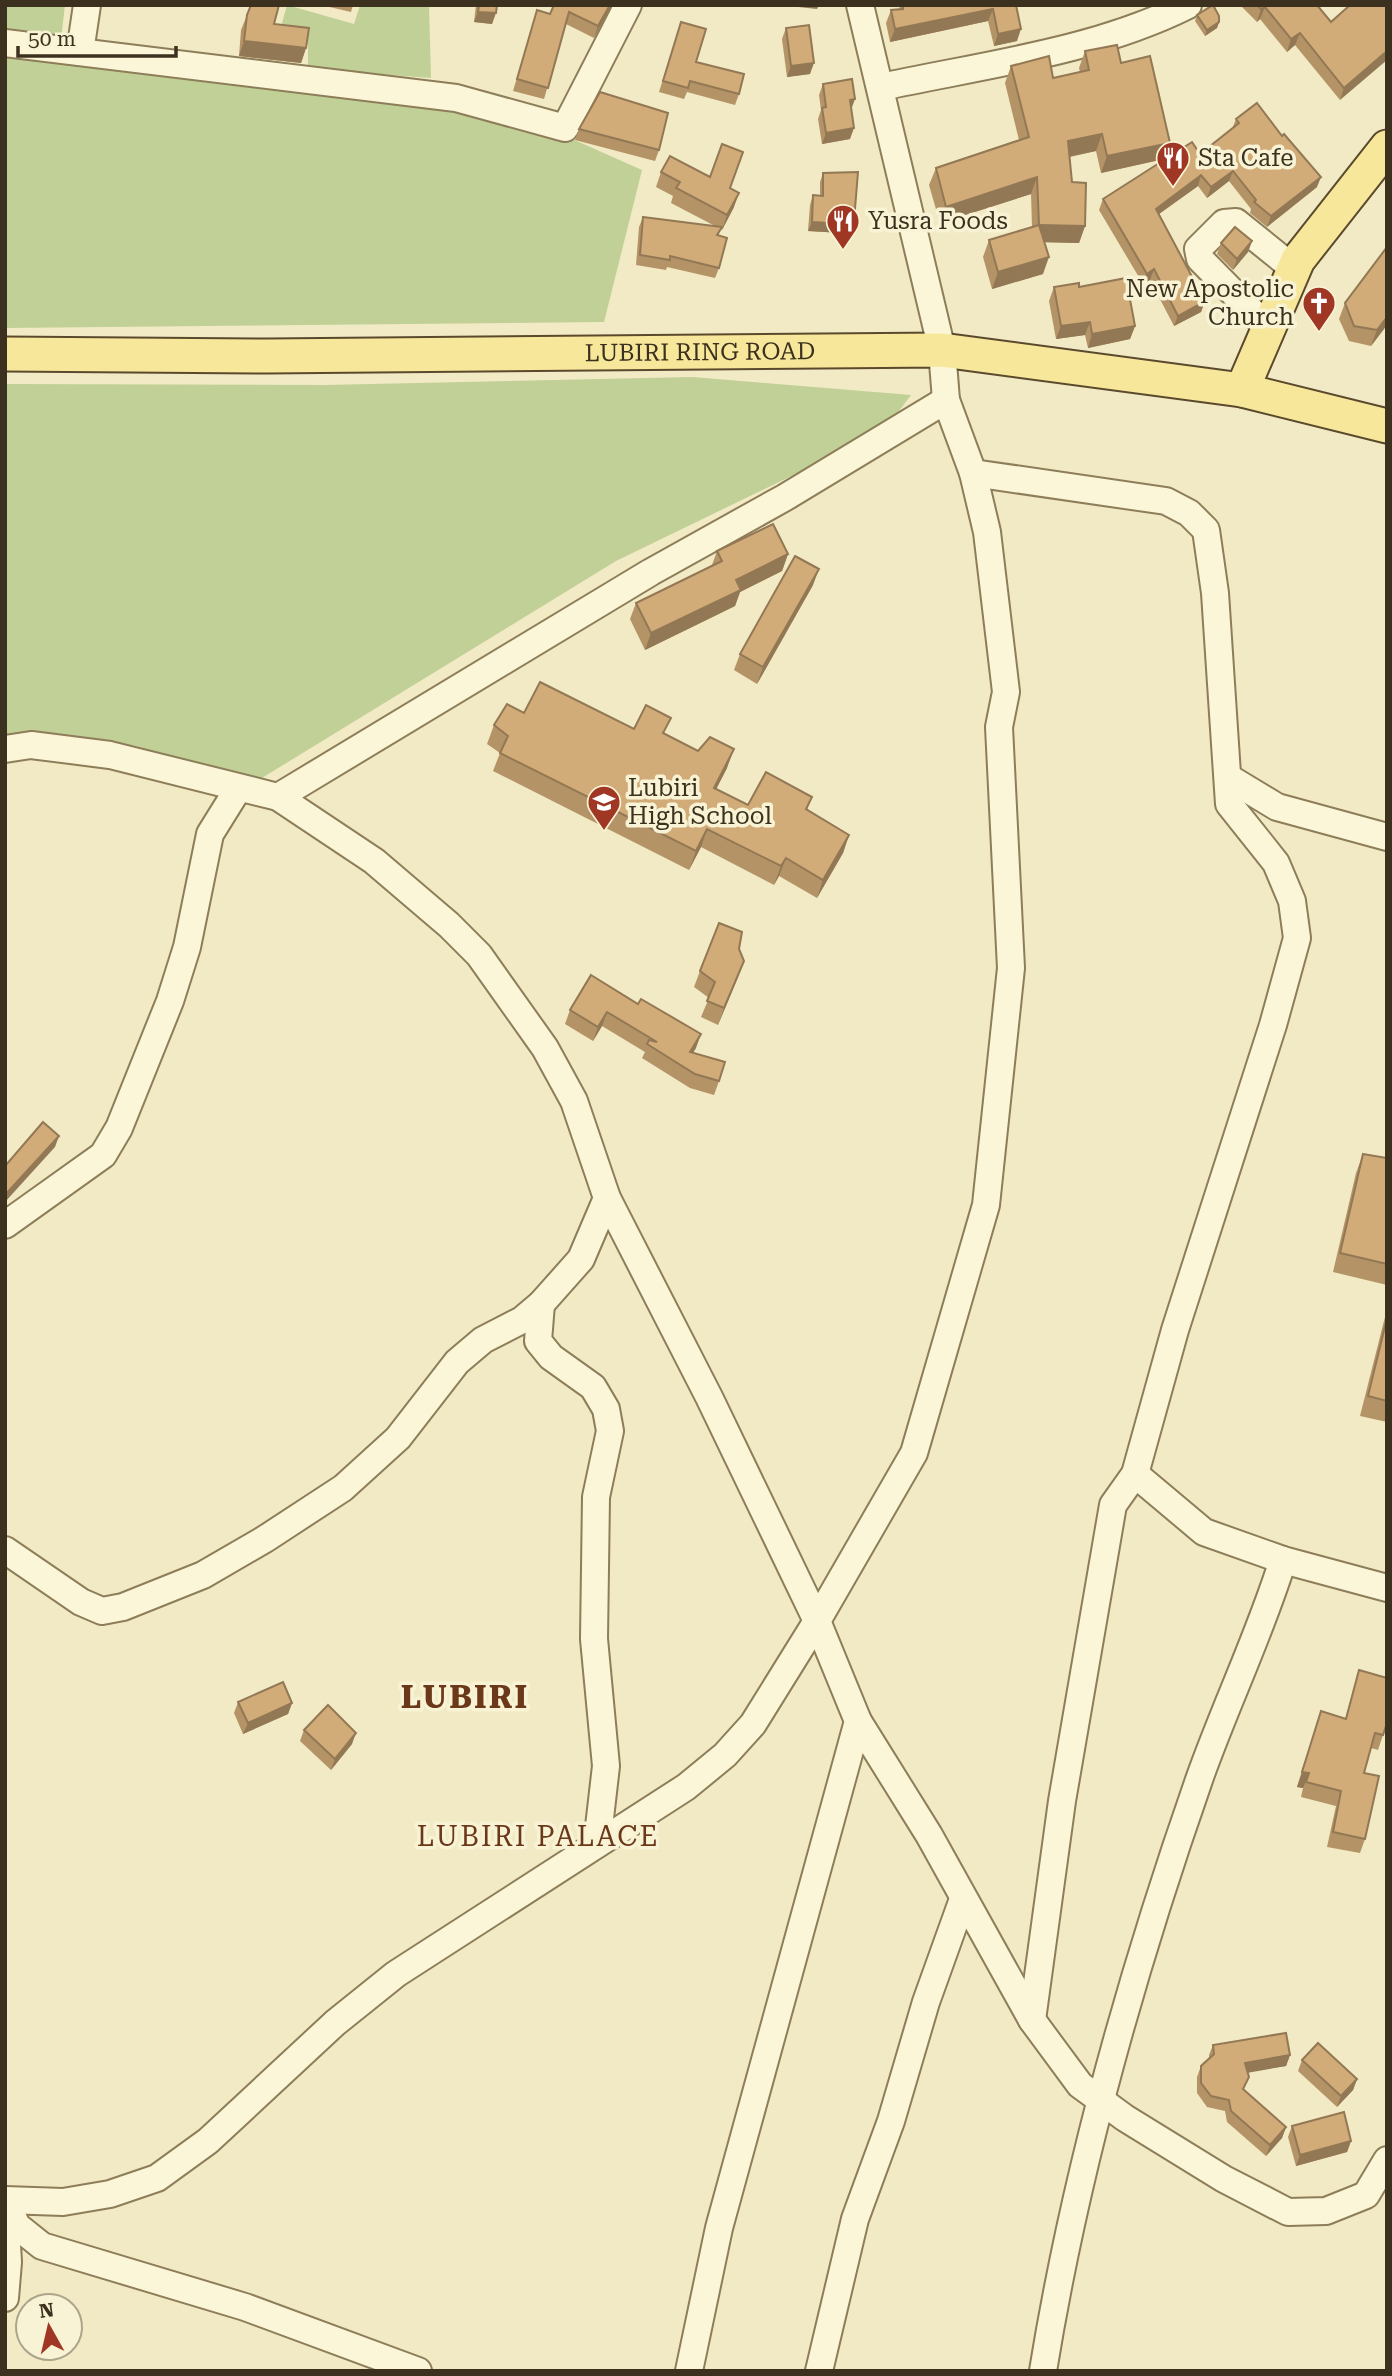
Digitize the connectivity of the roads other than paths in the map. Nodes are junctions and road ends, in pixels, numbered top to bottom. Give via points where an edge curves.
1 (87, 5) edge
2 (628, 5) edge
3 (860, 5) edge
4 (1188, 5) edge
5 (5, 43) edge
6 (80, 52) junction
7 (881, 86) junction
8 (1387, 147) edge
9 (1293, 268) junction
10 (1267, 327) junction
11 (942, 350) junction
12 (5, 354) edge
13 (1242, 390) junction
14 (946, 400) junction
15 (1387, 426) edge
16 (973, 473) junction
17 (5, 750) edge
18 (1229, 778) junction
19 (238, 789) junction
20 (278, 797) junction
21 (1387, 837) edge
22 (607, 1198) junction
23 (5, 1225) edge
24 (541, 1304) junction
25 (1135, 1474) junction
26 (5, 1550) edge
27 (1283, 1560) junction
28 (1387, 1588) edge
29 (817, 1621) junction
30 (858, 1721) junction
31 (597, 1844) junction
32 (963, 1899) junction
33 (1032, 2020) junction
34 (1099, 2099) junction
35 (1387, 2160) edge
36 (5, 2200) edge
37 (5, 2211) edge
38 (5, 2298) edge
39 (418, 2371) edge
40 (689, 2371) edge
41 (820, 2371) edge
42 (1043, 2371) edge

1 - 6 street
2 - 6 street via 565,128 456,98
3 - 7 street
4 - 7 street via 1091,42
5 - 6 street
7 - 11 street
8 - 9 main road
9 - 10 main road
9 - 10 street via 1236,222 1224,223 1198,249 1200,259
10 - 13 main road
11 - 12 main road, LUBIRI RING ROAD
11 - 13 main road, LUBIRI RING ROAD
11 - 14 street
13 - 15 main road, LUBIRI RING ROAD
14 - 16 street
14 - 20 street
16 - 18 street via 1166,501 1189,513 1206,530
16 - 29 street via 987,532 1006,692 999,727 1011,968 986,1205 914,1453
17 - 19 street via 31,745 110,755
18 - 21 street via 1277,807
18 - 25 street via 1229,804 1276,863 1292,901 1297,938
19 - 20 street
19 - 23 street via 210,834 187,947 120,1128 103,1155
20 - 22 street via 374,861 479,956 545,1048 574,1101
22 - 24 street via 581,1259
22 - 29 street
24 - 26 street via 457,1362 398,1438 343,1488 204,1575 102,1611 81,1602
24 - 31 street via 538,1341 551,1357 593,1387 606,1409 610,1432 596,1497 594,1639 606,1766
25 - 27 street via 1204,1532
25 - 33 street via 1113,1505 1062,1801
27 - 28 street
27 - 34 street via 1201,1775
29 - 30 street
29 - 31 street via 753,1724 725,1755 686,1787
30 - 32 street
30 - 40 street via 719,2228
31 - 36 street via 396,1974 335,2023 208,2141 157,2178 110,2194 63,2202
32 - 33 street
32 - 41 street via 855,2219
33 - 34 street via 1080,2085
34 - 35 street via 1234,2185 1288,2212 1326,2211 1366,2195
34 - 42 street via 1058,2280
36 - 39 street via 17,2226 42,2246 246,2307
37 - 38 street

